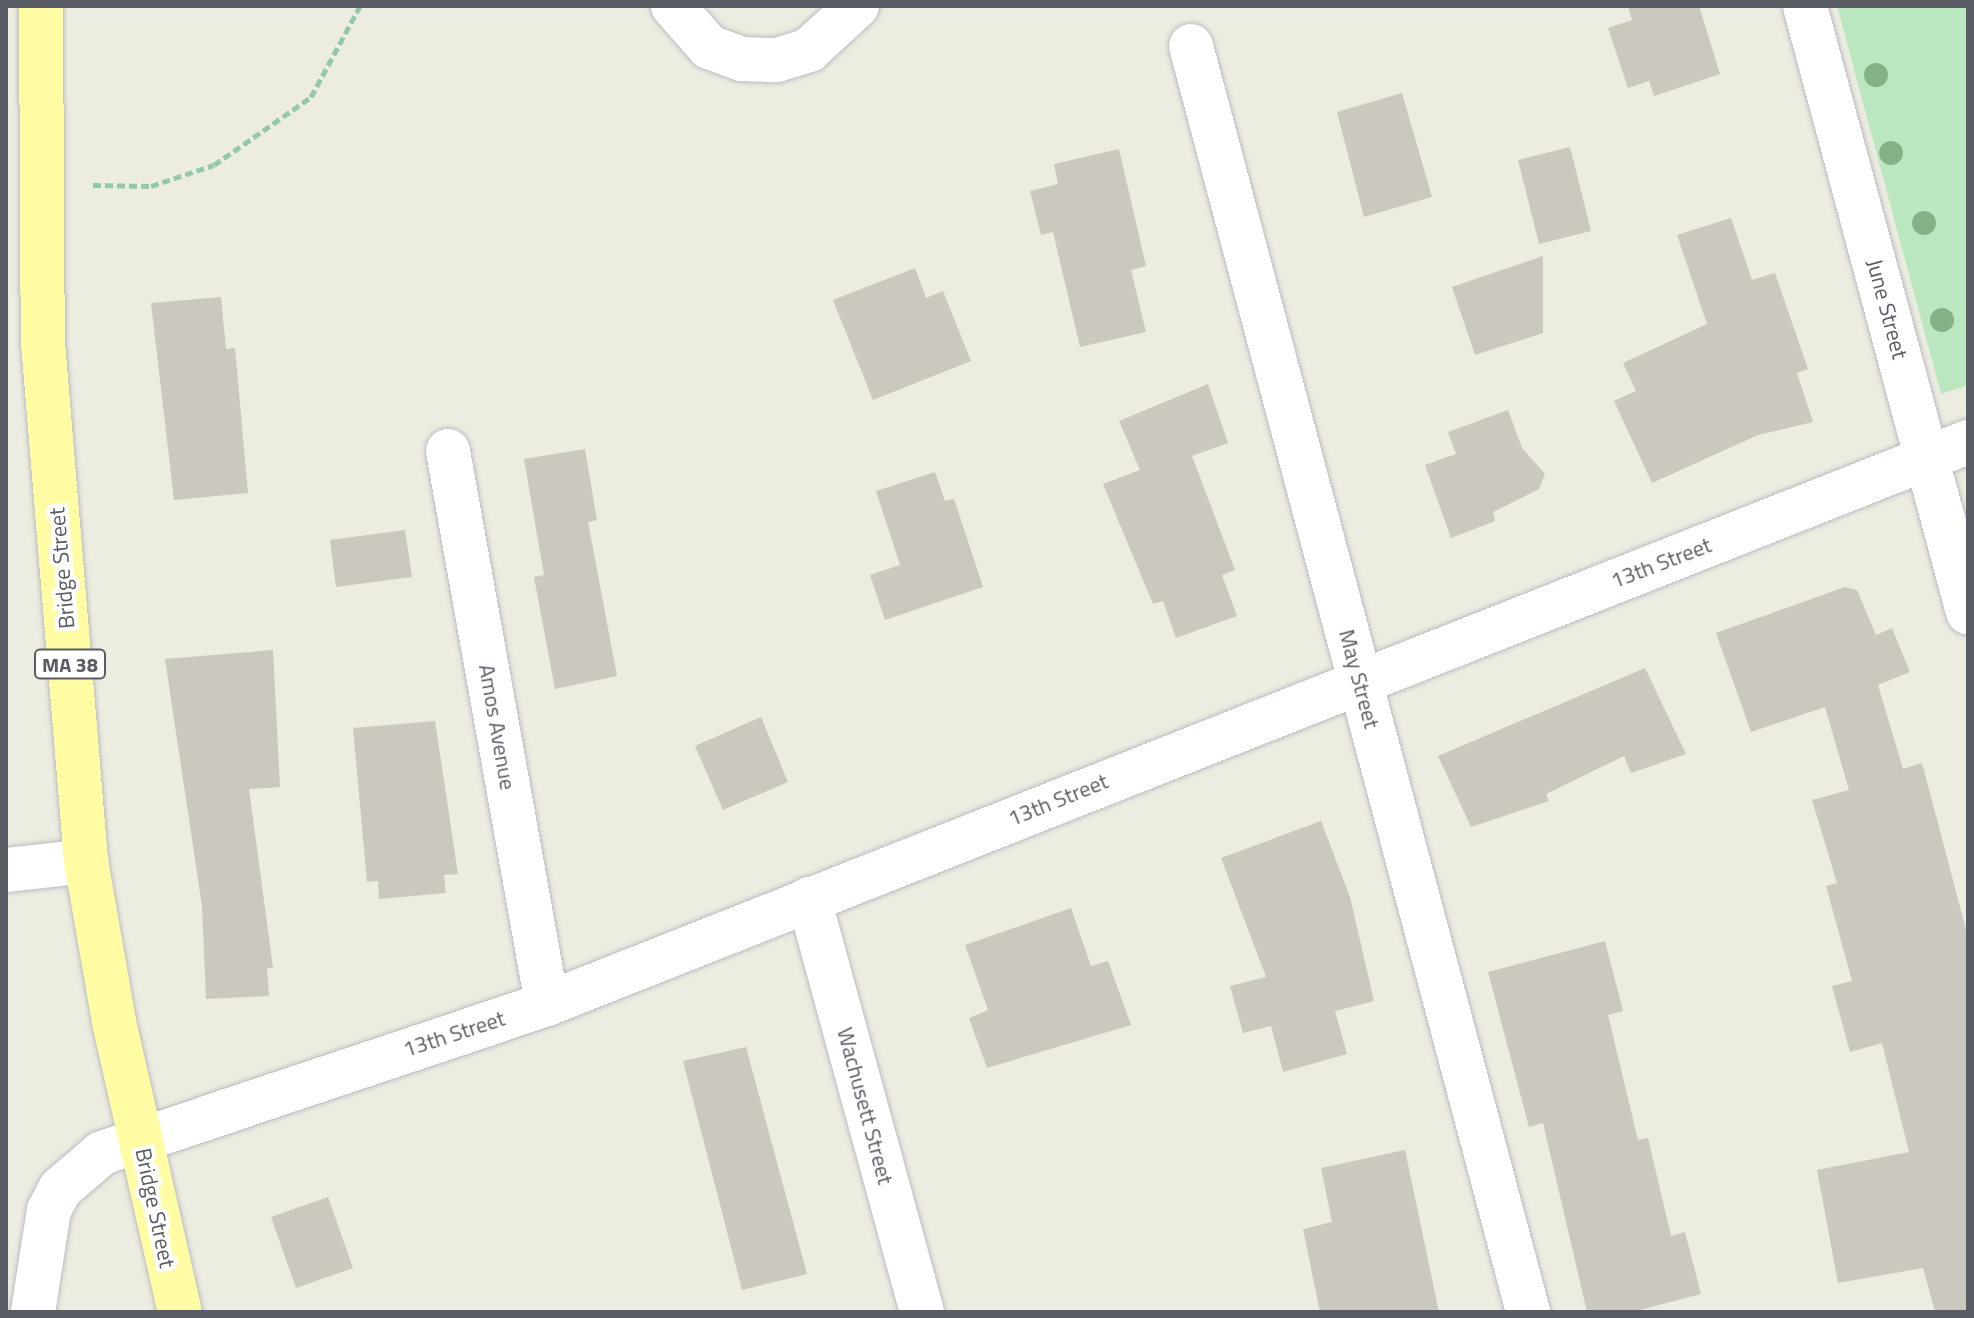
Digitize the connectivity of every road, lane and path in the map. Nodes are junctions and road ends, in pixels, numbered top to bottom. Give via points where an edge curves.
1 (41, 6) edge
2 (360, 6) edge
3 (673, 6) edge
4 (857, 6) edge
5 (1805, 6) edge
6 (1191, 46) dead end
7 (40, 184) junction
8 (1968, 442) edge
9 (448, 451) dead end
10 (1928, 458) junction
11 (1968, 612) edge
12 (1360, 680) junction
13 (86, 861) junction
14 (6, 870) edge
15 (809, 899) junction
16 (547, 1004) junction
17 (140, 1138) junction
18 (33, 1312) edge
19 (180, 1312) edge
20 (922, 1312) edge
21 (1528, 1312) edge

1 - 7 main road, Bridge Street / MA 38
2 - 7 path via 311,97 214,165 151,186
3 - 4 street via 709,47 742,59 777,60 809,50
5 - 10 street, June Street
6 - 12 street, May Street
7 - 13 main road, Bridge Street / MA 38 via 43,343
8 - 10 street, 13th Street
9 - 16 street, Amos Avenue
10 - 11 street, June Street
10 - 12 street, 13th Street
12 - 15 street, 13th Street
12 - 21 street, May Street
13 - 14 street
13 - 17 main road, Bridge Street / MA 38
15 - 16 street, 13th Street
15 - 20 street, Wachusett Street
16 - 17 street, 13th Street
17 - 18 street, 13th Street via 102,1153 60,1189 49,1210
17 - 19 main road, Bridge Street / MA 38

